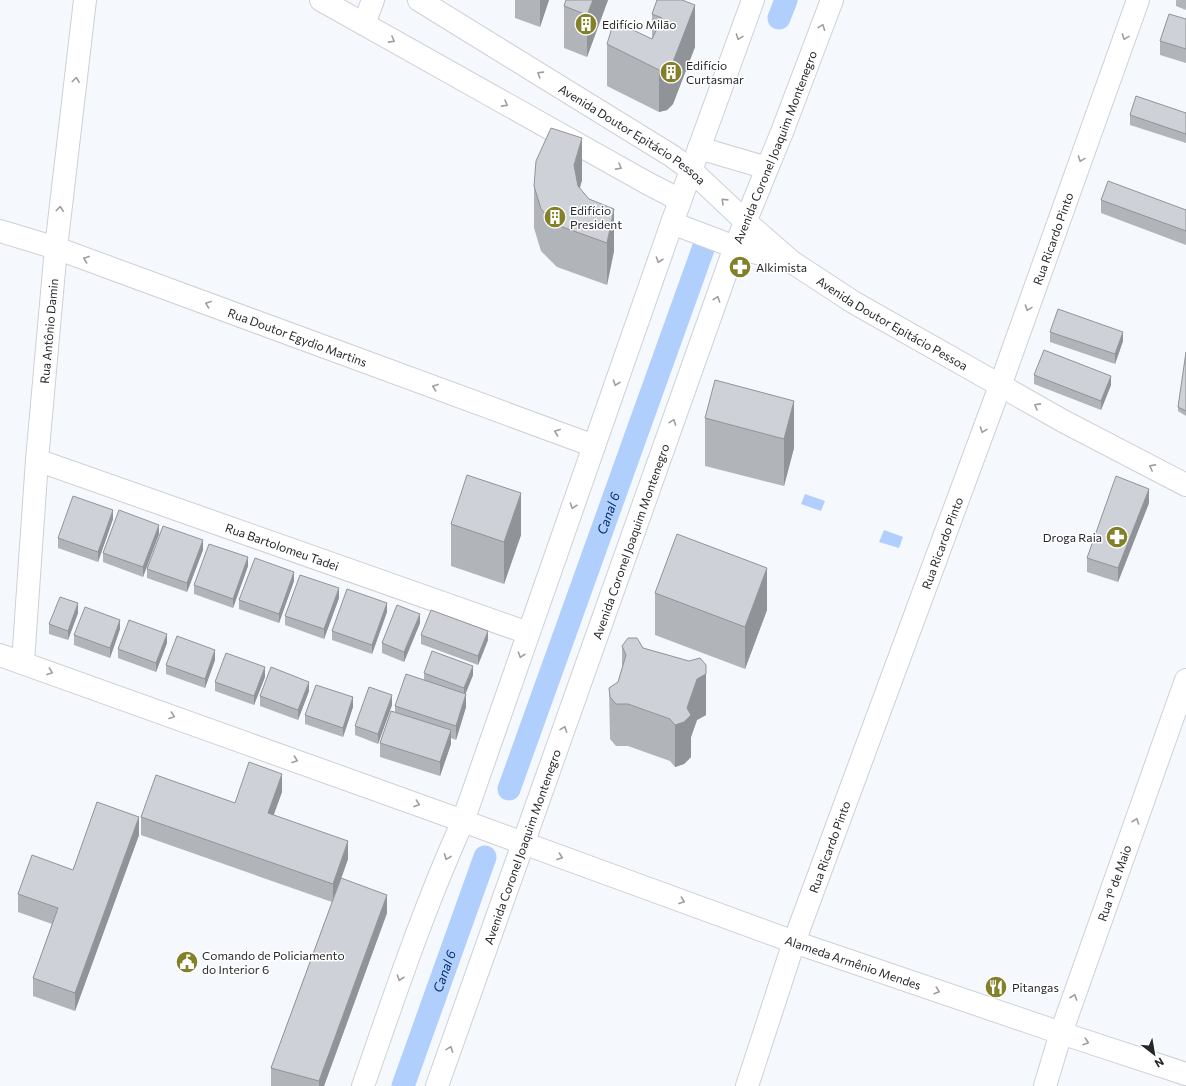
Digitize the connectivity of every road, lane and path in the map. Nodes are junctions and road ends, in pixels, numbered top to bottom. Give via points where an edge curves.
1 (86, 0) edge
2 (321, 0) edge
3 (372, 0) edge
4 (419, 0) edge
5 (753, 0) edge
6 (832, 0) edge
7 (1138, 0) edge
8 (364, 24) junction
9 (706, 150) junction
10 (767, 168) junction
11 (697, 175) junction
12 (680, 200) junction
13 (746, 222) junction
14 (679, 226) junction
15 (0, 231) edge
16 (735, 247) junction
17 (56, 248) junction
18 (792, 262) junction
19 (1000, 386) junction
20 (594, 446) junction
21 (36, 460) junction
22 (1186, 485) edge
23 (528, 633) junction
24 (0, 655) edge
25 (23, 662) junction
26 (1186, 680) edge
27 (469, 823) junction
28 (523, 844) junction
29 (794, 942) junction
30 (1061, 1033) junction
31 (1186, 1074) edge
32 (363, 1086) edge
33 (437, 1086) edge
34 (747, 1086) edge
35 (1044, 1086) edge

17 -> 1 main road, Rua Antônio Damin
2 - 8 main road
3 - 8 main road
11 -> 4 main road, Avenida Doutor Epitácio Pessoa via 665,152
5 -> 9 main road
10 -> 6 main road, Avenida Coronel Joaquim Montenegro
7 -> 19 main road, Rua Ricardo Pinto
8 -> 12 main road
9 - 10 main road
9 - 11 main road
10 - 13 main road, Avenida Coronel Joaquim Montenegro
11 - 12 main road
13 -> 11 main road, Avenida Doutor Epitácio Pessoa
12 - 14 main road
13 - 16 main road, Avenida Coronel Joaquim Montenegro
13 - 18 main road, Avenida Doutor Epitácio Pessoa
14 - 16 main road
14 -> 20 main road
15 - 17 main road, Rua Doutor Egydio Martins
16 - 18 main road
28 -> 16 main road, Avenida Coronel Joaquim Montenegro
20 -> 17 main road, Rua Doutor Egydio Martins
17 - 21 main road, Rua Antônio Damin
18 - 19 main road, Avenida Doutor Epitácio Pessoa via 853,302
22 -> 19 main road, Avenida Doutor Epitácio Pessoa
19 -> 29 main road, Rua Ricardo Pinto
20 -> 23 main road
21 - 23 main road, Rua Bartolomeu Tadei
21 - 25 main road, Rua Antônio Damin
23 -> 27 main road
24 - 25 main road, Alameda Armênio Mendes
25 -> 27 main road, Alameda Armênio Mendes
30 -> 26 main road, Rua 1º de Maio
27 - 28 main road, Alameda Armênio Mendes
27 -> 32 main road via 449,852 407,960
28 -> 29 main road, Alameda Armênio Mendes
33 -> 28 main road, Avenida Coronel Joaquim Montenegro
29 -> 30 main road, Alameda Armênio Mendes
29 - 34 main road, Rua Ricardo Pinto
30 -> 31 main road, Alameda Armênio Mendes
30 - 35 main road, Rua 1º de Maio

